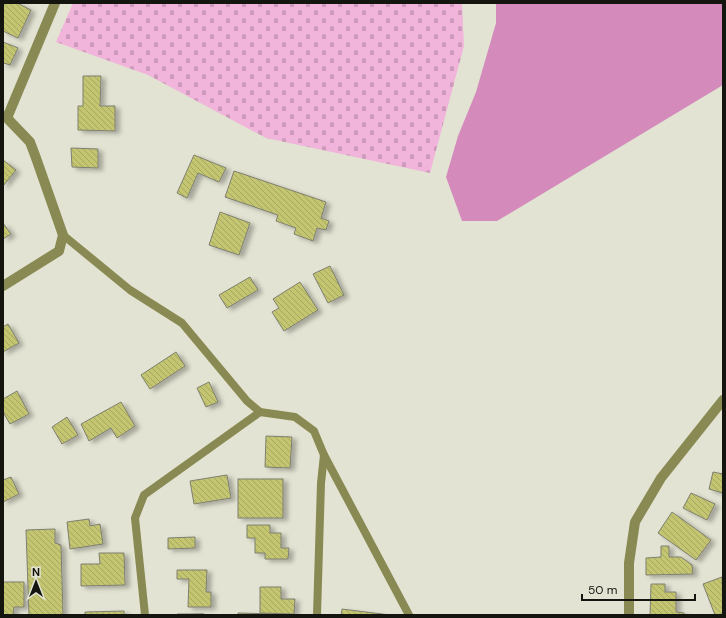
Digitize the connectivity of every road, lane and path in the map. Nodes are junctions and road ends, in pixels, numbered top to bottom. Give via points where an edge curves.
1 (55, 3) edge
2 (5, 117) edge
3 (63, 235) junction
4 (3, 286) edge
5 (723, 400) edge
6 (260, 412) junction
7 (324, 455) junction
8 (145, 615) edge
9 (317, 615) edge
10 (409, 615) edge
11 (629, 615) edge

1 - 2 street
2 - 3 street via 30,142
3 - 4 street via 58,251
3 - 6 lane via 130,290 182,323 247,401
5 - 11 street via 661,478 634,522 629,564
6 - 7 lane via 295,417 314,432
6 - 8 lane via 144,495 135,518
7 - 9 lane
7 - 10 lane

